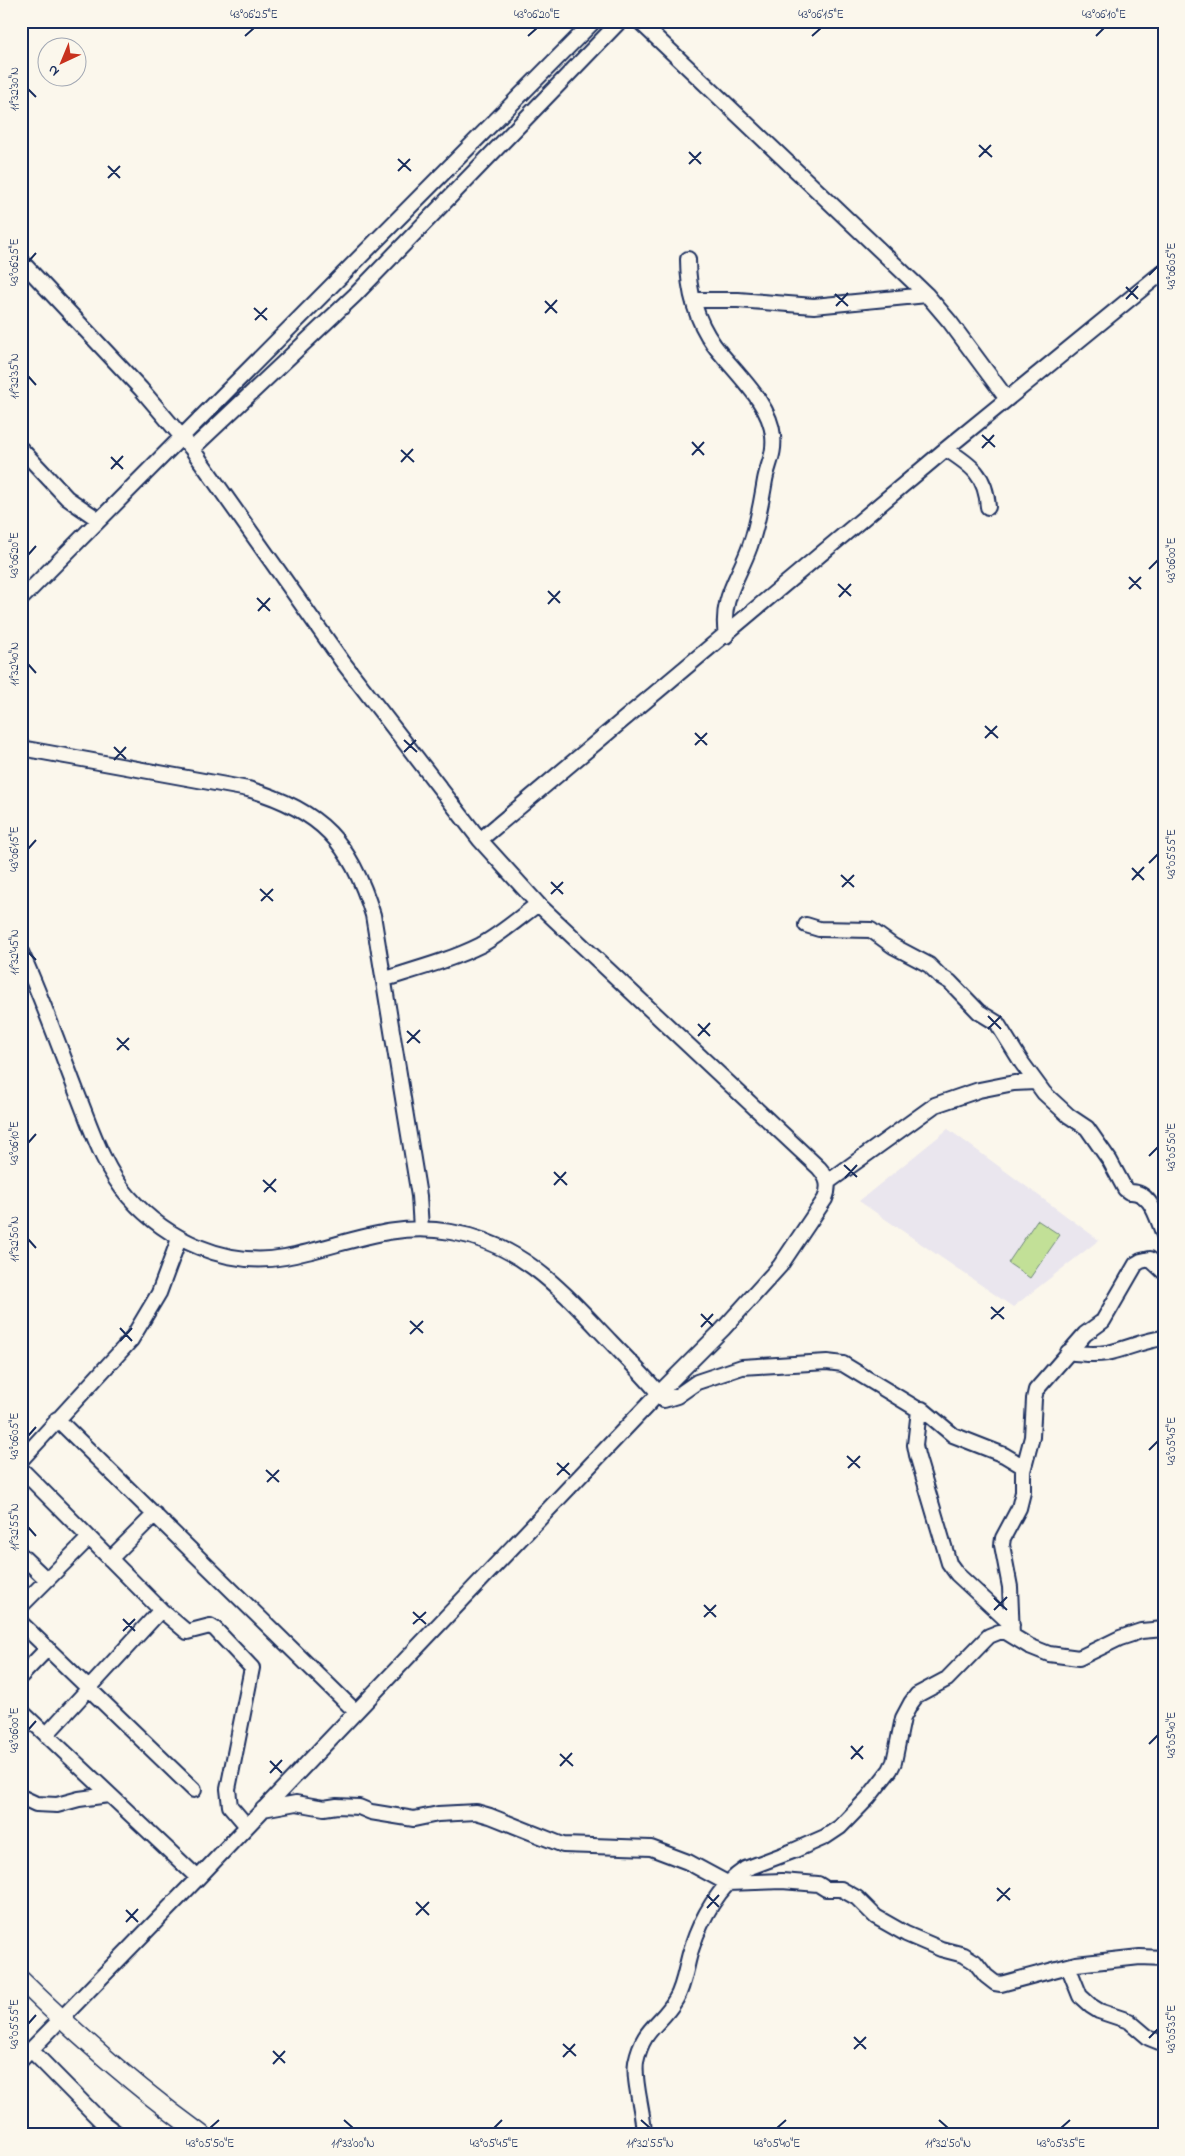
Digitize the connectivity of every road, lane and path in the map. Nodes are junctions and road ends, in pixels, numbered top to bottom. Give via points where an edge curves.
1 (594, 21) edge
2 (620, 21) edge
3 (639, 21) edge
4 (688, 259) dead end
5 (21, 261) edge
6 (1164, 271) edge
7 (927, 295) junction
8 (693, 300) junction
9 (1007, 399) junction
10 (182, 438) junction
11 (21, 449) edge
12 (192, 449) junction
13 (946, 449) junction
14 (988, 507) dead end
15 (99, 520) junction
16 (21, 598) edge
17 (726, 636) junction
18 (21, 748) edge
19 (480, 840) junction
20 (538, 904) junction
21 (806, 925) dead end
22 (21, 952) edge
23 (385, 979) junction
24 (1035, 1082) junction
25 (828, 1182) junction
26 (421, 1229) junction
27 (1164, 1235) edge
28 (179, 1238) junction
29 (1164, 1272) edge
30 (1164, 1338) edge
31 (1068, 1352) junction
32 (659, 1393) junction
33 (919, 1410) junction
34 (57, 1419) junction
35 (21, 1460) edge
36 (1024, 1467) junction
37 (21, 1469) edge
38 (154, 1514) junction
39 (89, 1538) junction
40 (21, 1555) edge
41 (110, 1559) junction
42 (47, 1580) junction
43 (21, 1606) edge
44 (161, 1610) junction
45 (21, 1623) edge
46 (1164, 1629) edge
47 (1012, 1630) junction
48 (48, 1648) junction
49 (21, 1676) edge
50 (90, 1688) junction
51 (21, 1711) edge
52 (356, 1711) junction
53 (46, 1735) junction
54 (194, 1790) dead end
55 (109, 1795) junction
56 (21, 1797) edge
57 (262, 1809) junction
58 (247, 1826) junction
59 (198, 1878) junction
60 (727, 1883) junction
61 (1164, 1958) edge
62 (1068, 1966) junction
63 (21, 1980) edge
64 (60, 2019) junction
65 (1164, 2044) edge
66 (26, 2055) edge
67 (119, 2135) edge
68 (202, 2135) edge
69 (644, 2135) edge

1 - 10 street
2 - 12 street via 355,295
3 - 7 street
4 - 8 street
5 - 10 street via 141,389
6 - 9 street
7 - 8 street via 814,306
7 - 9 street
8 - 17 street via 714,344 765,409 774,438 755,534 726,602
9 - 13 street
10 - 12 street
10 - 15 street
11 - 15 street via 67,498
12 - 19 street via 342,661
13 - 14 street via 982,478
13 - 17 street
15 - 16 street
17 - 19 street
18 - 23 street via 248,789 277,797 304,811 328,830 347,853 364,886
19 - 20 street
20 - 23 street via 482,944
20 - 25 street via 818,1168
21 - 24 street via 819,929 871,930 893,946 929,964 979,1012 997,1023
22 - 28 street via 109,1167 146,1214
23 - 26 street via 419,1196
24 - 25 street via 979,1090 935,1105
24 - 27 street via 1052,1101 1088,1128 1125,1189 1145,1197
25 - 32 street via 826,1199 780,1266
26 - 28 street via 378,1232 283,1258 248,1259 221,1254
26 - 32 street via 480,1239 533,1266 556,1284
28 - 34 street via 146,1318 113,1361
29 - 31 street via 1150,1259 1136,1264 1103,1321
30 - 31 street via 1150,1339 1108,1353
31 - 36 street via 1036,1390 1032,1437
32 - 33 street via 664,1400 677,1396 697,1382 742,1367 826,1362 843,1364
32 - 52 street
33 - 36 street via 922,1409 953,1435 1008,1457
33 - 47 street via 915,1445 949,1563
34 - 35 street
34 - 38 street
36 - 47 street via 1019,1508 1002,1545 1010,1587
37 - 39 street
38 - 41 street
38 - 52 street
39 - 41 street
39 - 42 street
40 - 42 street
41 - 44 street
42 - 43 street
44 - 50 street
44 - 58 street via 187,1632 210,1626 215,1628 252,1668 228,1789 230,1806
45 - 48 street
46 - 47 street via 1120,1638 1079,1658 1049,1654 1029,1646
47 - 60 street via 989,1636 947,1680 917,1695 902,1718 890,1770 840,1827 801,1848 745,1870
48 - 49 street
48 - 50 street
50 - 53 street
50 - 54 street
51 - 53 street
52 - 57 street
53 - 55 street
55 - 56 street via 80,1798 57,1805 36,1804
55 - 59 street
57 - 58 street
57 - 60 street via 296,1803 324,1808 359,1807 414,1819 476,1812 563,1845 651,1848 688,1862
58 - 59 street
59 - 64 street
60 - 62 street via 782,1881 841,1889 857,1898 876,1917 906,1934 964,1955 994,1983 1008,1983
60 - 69 street via 692,1946 680,1992 647,2032 640,2048 636,2065
61 - 62 street via 1112,1959
62 - 65 street via 1080,1996 1091,2006 1129,2021 1149,2038
63 - 64 main road
64 - 66 street
64 - 68 main road via 118,2071
66 - 67 street

